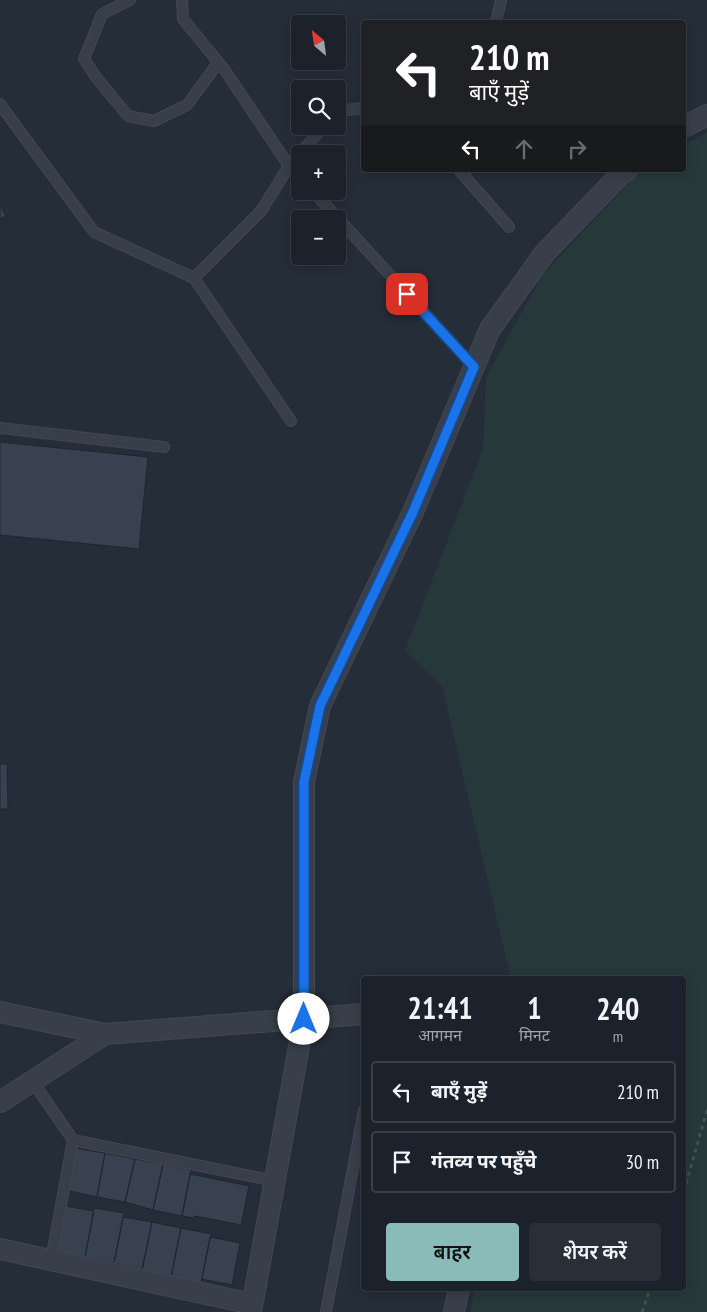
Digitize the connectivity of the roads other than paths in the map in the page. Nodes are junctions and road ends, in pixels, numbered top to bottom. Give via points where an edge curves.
1 (130, 0) edge
2 (182, 0) edge
3 (501, 0) edge
4 (496, 20) edge
5 (218, 63) junction
6 (0, 104) edge
7 (361, 108) edge
8 (346, 110) edge
9 (707, 114) edge
10 (686, 126) edge
11 (316, 135) edge
12 (289, 166) junction
13 (461, 172) edge
14 (625, 172) edge
15 (320, 200) edge
16 (509, 227) dead end
17 (194, 278) junction
18 (474, 367) junction
19 (291, 422) dead end
20 (0, 428) edge
21 (164, 447) dead end
22 (0, 1012) edge
23 (361, 1014) edge
24 (304, 1019) junction
25 (105, 1034) junction
26 (33, 1082) junction
27 (0, 1102) edge
28 (361, 1126) edge
29 (72, 1140) junction
30 (275, 1181) junction
31 (0, 1249) edge
32 (51, 1260) junction
33 (459, 1291) edge
34 (251, 1308) edge
35 (326, 1312) edge
36 (454, 1312) edge

1 - 5 lane via 102,14 84,59 128,116 154,121 187,105
2 - 5 lane via 184,19
3 - 4 lane
5 - 12 lane
6 - 17 lane via 94,232
7 - 8 lane
9 - 10 street
11 - 12 lane
12 - 17 lane via 261,211
13 - 16 lane
14 - 18 street via 544,254 490,329
15 - 18 lane
17 - 19 lane
18 - 24 street via 413,512 320,706 304,782
20 - 21 lane
22 - 25 street
23 - 24 street
24 - 25 street
24 - 30 street
25 - 26 street
26 - 27 street
26 - 29 lane
28 - 35 lane
29 - 30 lane
29 - 32 lane
30 - 34 street
31 - 32 street
32 - 34 street
33 - 36 street

